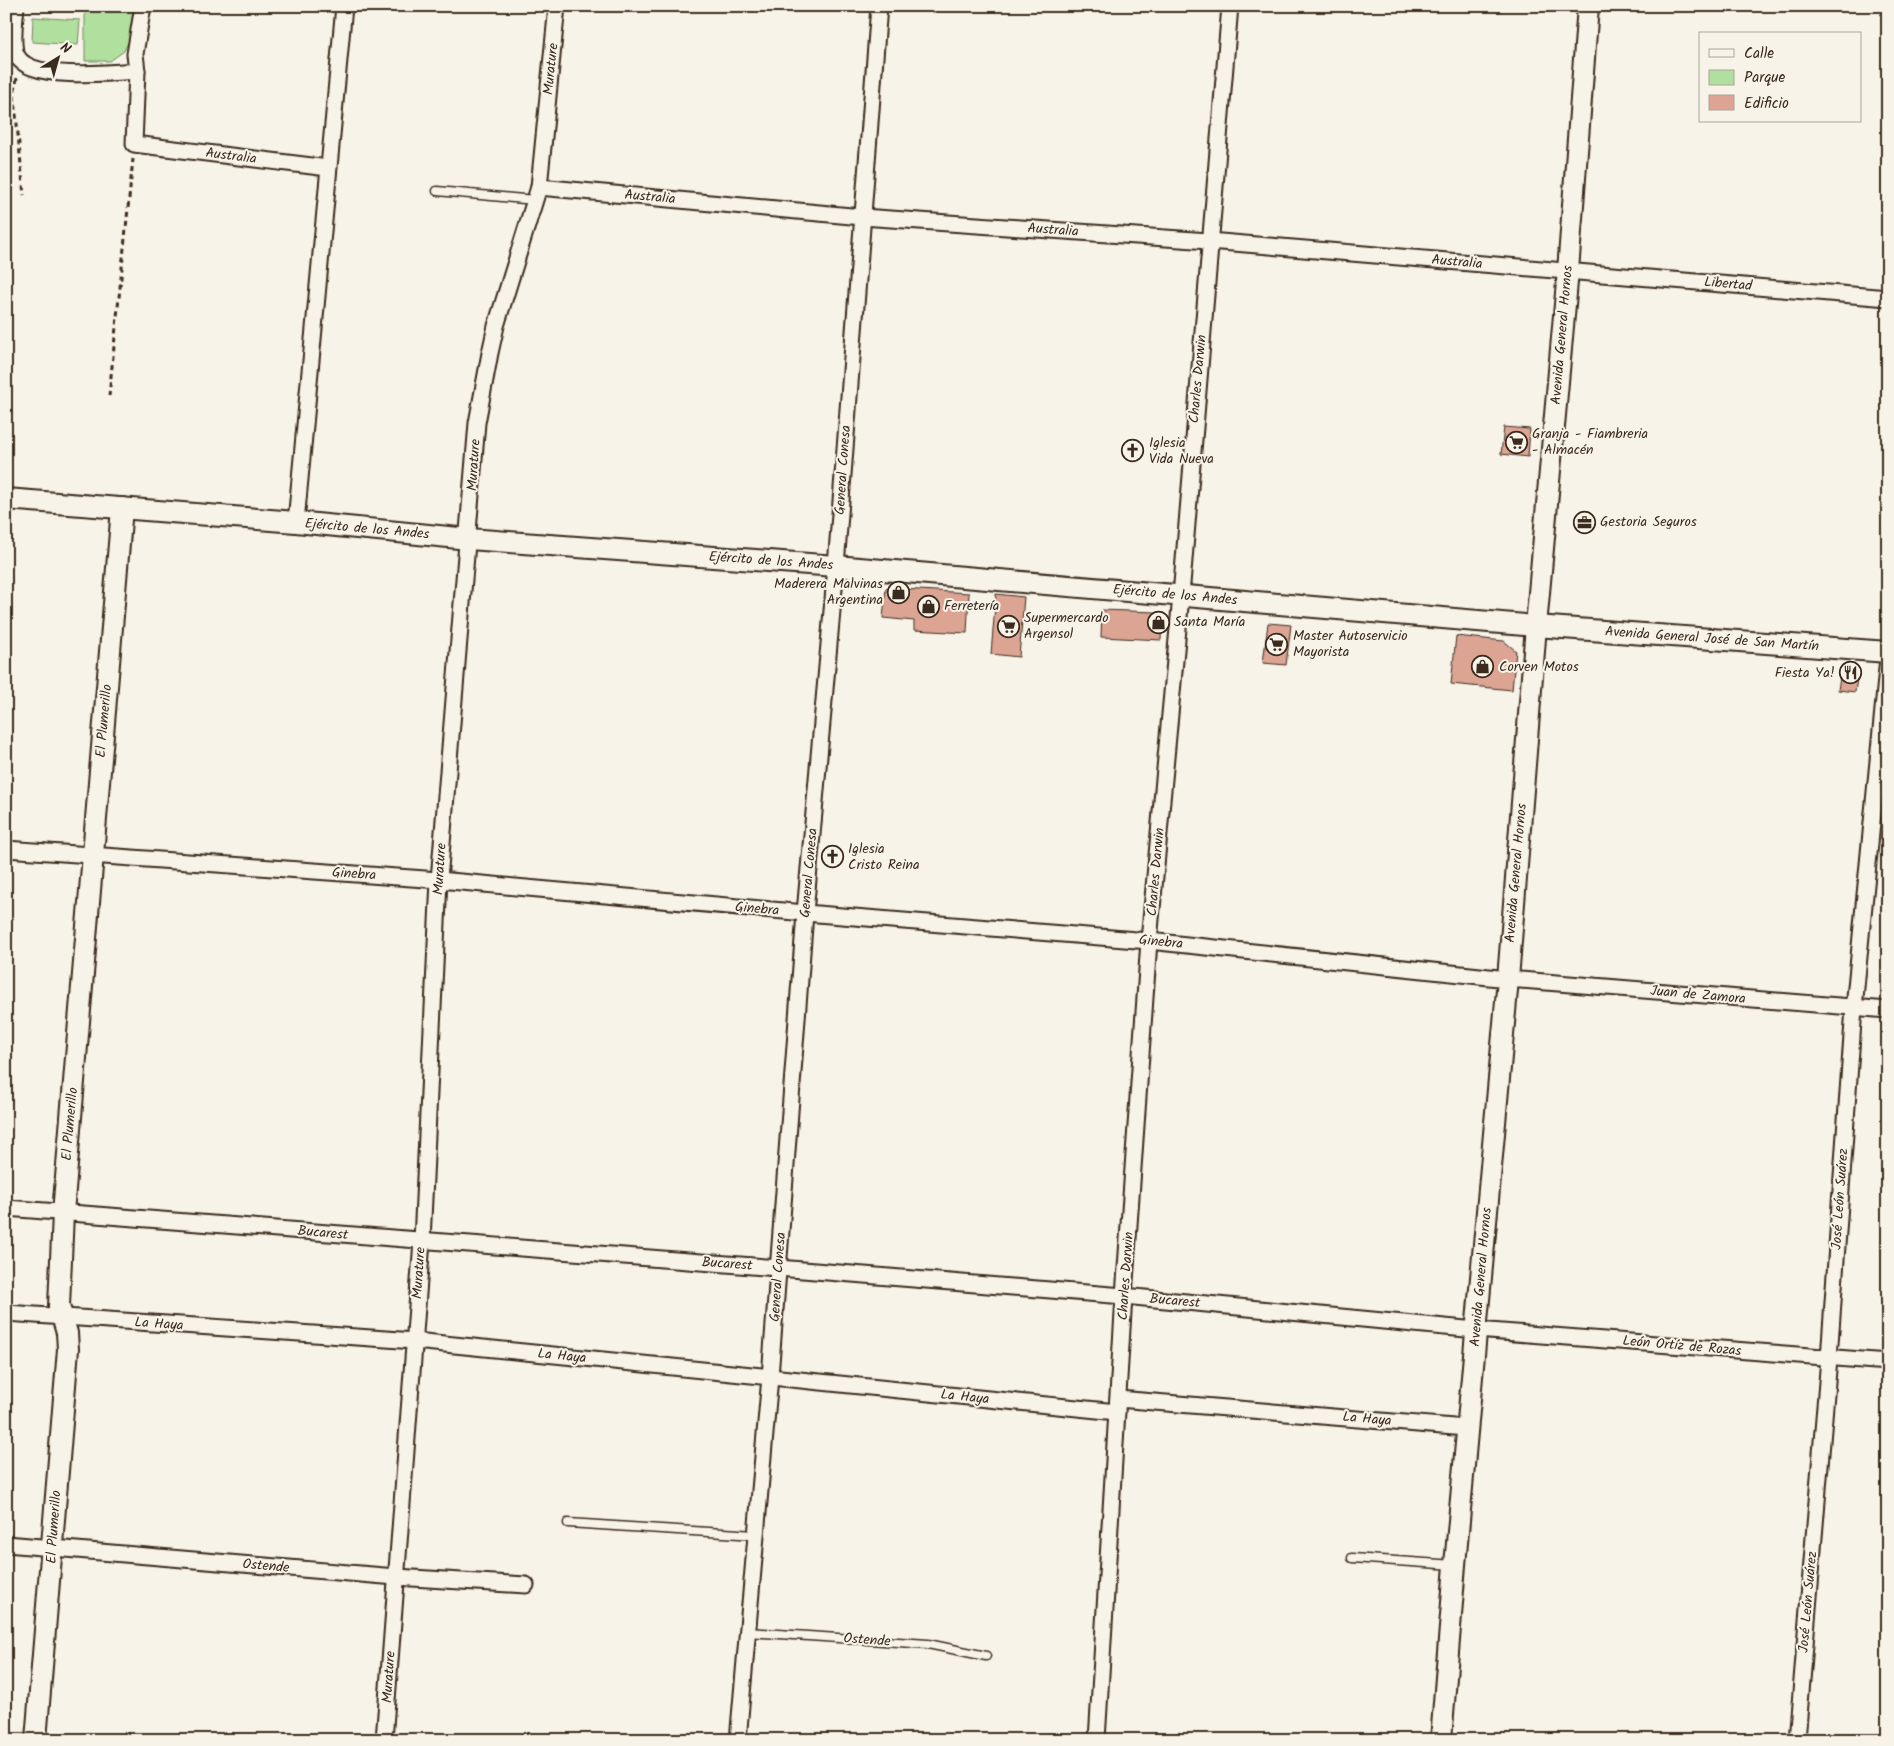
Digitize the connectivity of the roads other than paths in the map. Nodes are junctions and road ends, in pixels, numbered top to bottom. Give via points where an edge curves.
1 (16, 6) edge
2 (143, 6) edge
3 (344, 6) edge
4 (557, 6) edge
5 (879, 6) edge
6 (1230, 6) edge
7 (1588, 6) edge
8 (137, 71) junction
9 (328, 168) junction
10 (437, 192) dead end
11 (537, 194) junction
12 (862, 217) junction
13 (1209, 241) junction
14 (1568, 271) junction
15 (1888, 298) edge
16 (6, 499) edge
17 (122, 508) junction
18 (296, 522) junction
19 (469, 539) junction
20 (836, 566) junction
21 (1181, 596) junction
22 (1536, 626) junction
23 (1888, 652) edge
24 (1888, 658) edge
25 (6, 849) edge
26 (93, 856) junction
27 (439, 880) junction
28 (805, 913) junction
29 (1149, 940) junction
30 (1508, 979) junction
31 (1854, 1008) junction
32 (1888, 1010) edge
33 (6, 1208) edge
34 (63, 1213) junction
35 (422, 1241) junction
36 (778, 1268) junction
37 (1124, 1296) junction
38 (6, 1313) edge
39 (62, 1318) junction
40 (1476, 1330) junction
41 (415, 1341) junction
42 (1829, 1358) junction
43 (1888, 1362) edge
44 (770, 1377) junction
45 (1118, 1405) junction
46 (1466, 1428) junction
47 (568, 1523) dead end
48 (755, 1535) junction
49 (6, 1544) edge
50 (52, 1548) junction
51 (1352, 1558) dead end
52 (1455, 1565) junction
53 (396, 1577) junction
54 (526, 1586) dead end
55 (747, 1632) junction
56 (986, 1656) dead end
57 (36, 1740) edge
58 (384, 1740) edge
59 (738, 1740) edge
60 (1097, 1740) edge
61 (1441, 1740) edge
62 (1796, 1740) edge

1 - 8 street via 14,48 17,58 26,65 62,74
2 - 8 street via 135,54
3 - 9 street
4 - 11 street, Murature
5 - 12 street, General Conesa
6 - 13 street, Charles Darwin
7 - 14 main road, Avenida General Hornos
8 - 9 street, Australia via 134,144
9 - 18 street
10 - 11 lane
11 - 12 street, Australia
11 - 19 street, Murature via 490,353 477,423
12 - 13 street, Australia
12 - 20 street, General Conesa
13 - 14 street, Australia
13 - 21 street, Charles Darwin
14 - 15 street, Libertad
14 - 22 main road, Avenida General Hornos
16 - 17 main road, Ejército de los Andes
17 - 18 main road, Ejército de los Andes
17 - 26 main road, El Plumerillo
18 - 19 main road, Ejército de los Andes
19 - 20 main road, Ejército de los Andes
19 - 27 street, Murature
20 - 21 main road, Ejército de los Andes
20 - 28 street, General Conesa
21 - 22 main road, Ejército de los Andes
21 - 29 street, Charles Darwin
22 - 23 main road, Avenida General José de San Martín
22 - 30 main road, Avenida General Hornos
24 - 31 street, José León Suárez
25 - 26 street, Ginebra
26 - 27 street, Ginebra
26 - 34 main road, El Plumerillo
27 - 28 street, Ginebra
27 - 35 street, Murature
28 - 29 street, Ginebra
28 - 36 street, General Conesa
29 - 30 street, Ginebra
29 - 37 street, Charles Darwin
30 - 31 street, Juan de Zamora
30 - 40 main road, Avenida General Hornos
31 - 32 street, Juan de Zamora
31 - 42 street, José León Suárez
33 - 34 street, Bucarest
34 - 35 street, Bucarest
34 - 39 main road, El Plumerillo via 58,1295
35 - 36 street, Bucarest
35 - 41 street, Murature
36 - 37 street, Bucarest
36 - 44 street, General Conesa
37 - 40 street, Bucarest
37 - 45 street, Charles Darwin
38 - 39 street, La Haya
39 - 41 street, La Haya
39 - 50 main road, El Plumerillo via 68,1349
40 - 42 street, León Ortíz de Rozas
40 - 46 main road, Avenida General Hornos
41 - 44 street, La Haya
41 - 53 street, Murature
42 - 43 street, León Ortíz de Rozas
42 - 62 street, José León Suárez
44 - 45 street, La Haya
44 - 48 street, General Conesa
45 - 46 street, La Haya
45 - 60 street, Charles Darwin
46 - 52 main road, Avenida General Hornos
47 - 48 lane
48 - 55 street, General Conesa
49 - 50 street, Ostende
50 - 53 street, Ostende
50 - 57 main road, El Plumerillo
51 - 52 lane
52 - 61 main road, Avenida General Hornos
53 - 54 street, Ostende
53 - 58 street, Murature
55 - 56 lane, Ostende via 928,1644
55 - 59 street, General Conesa

